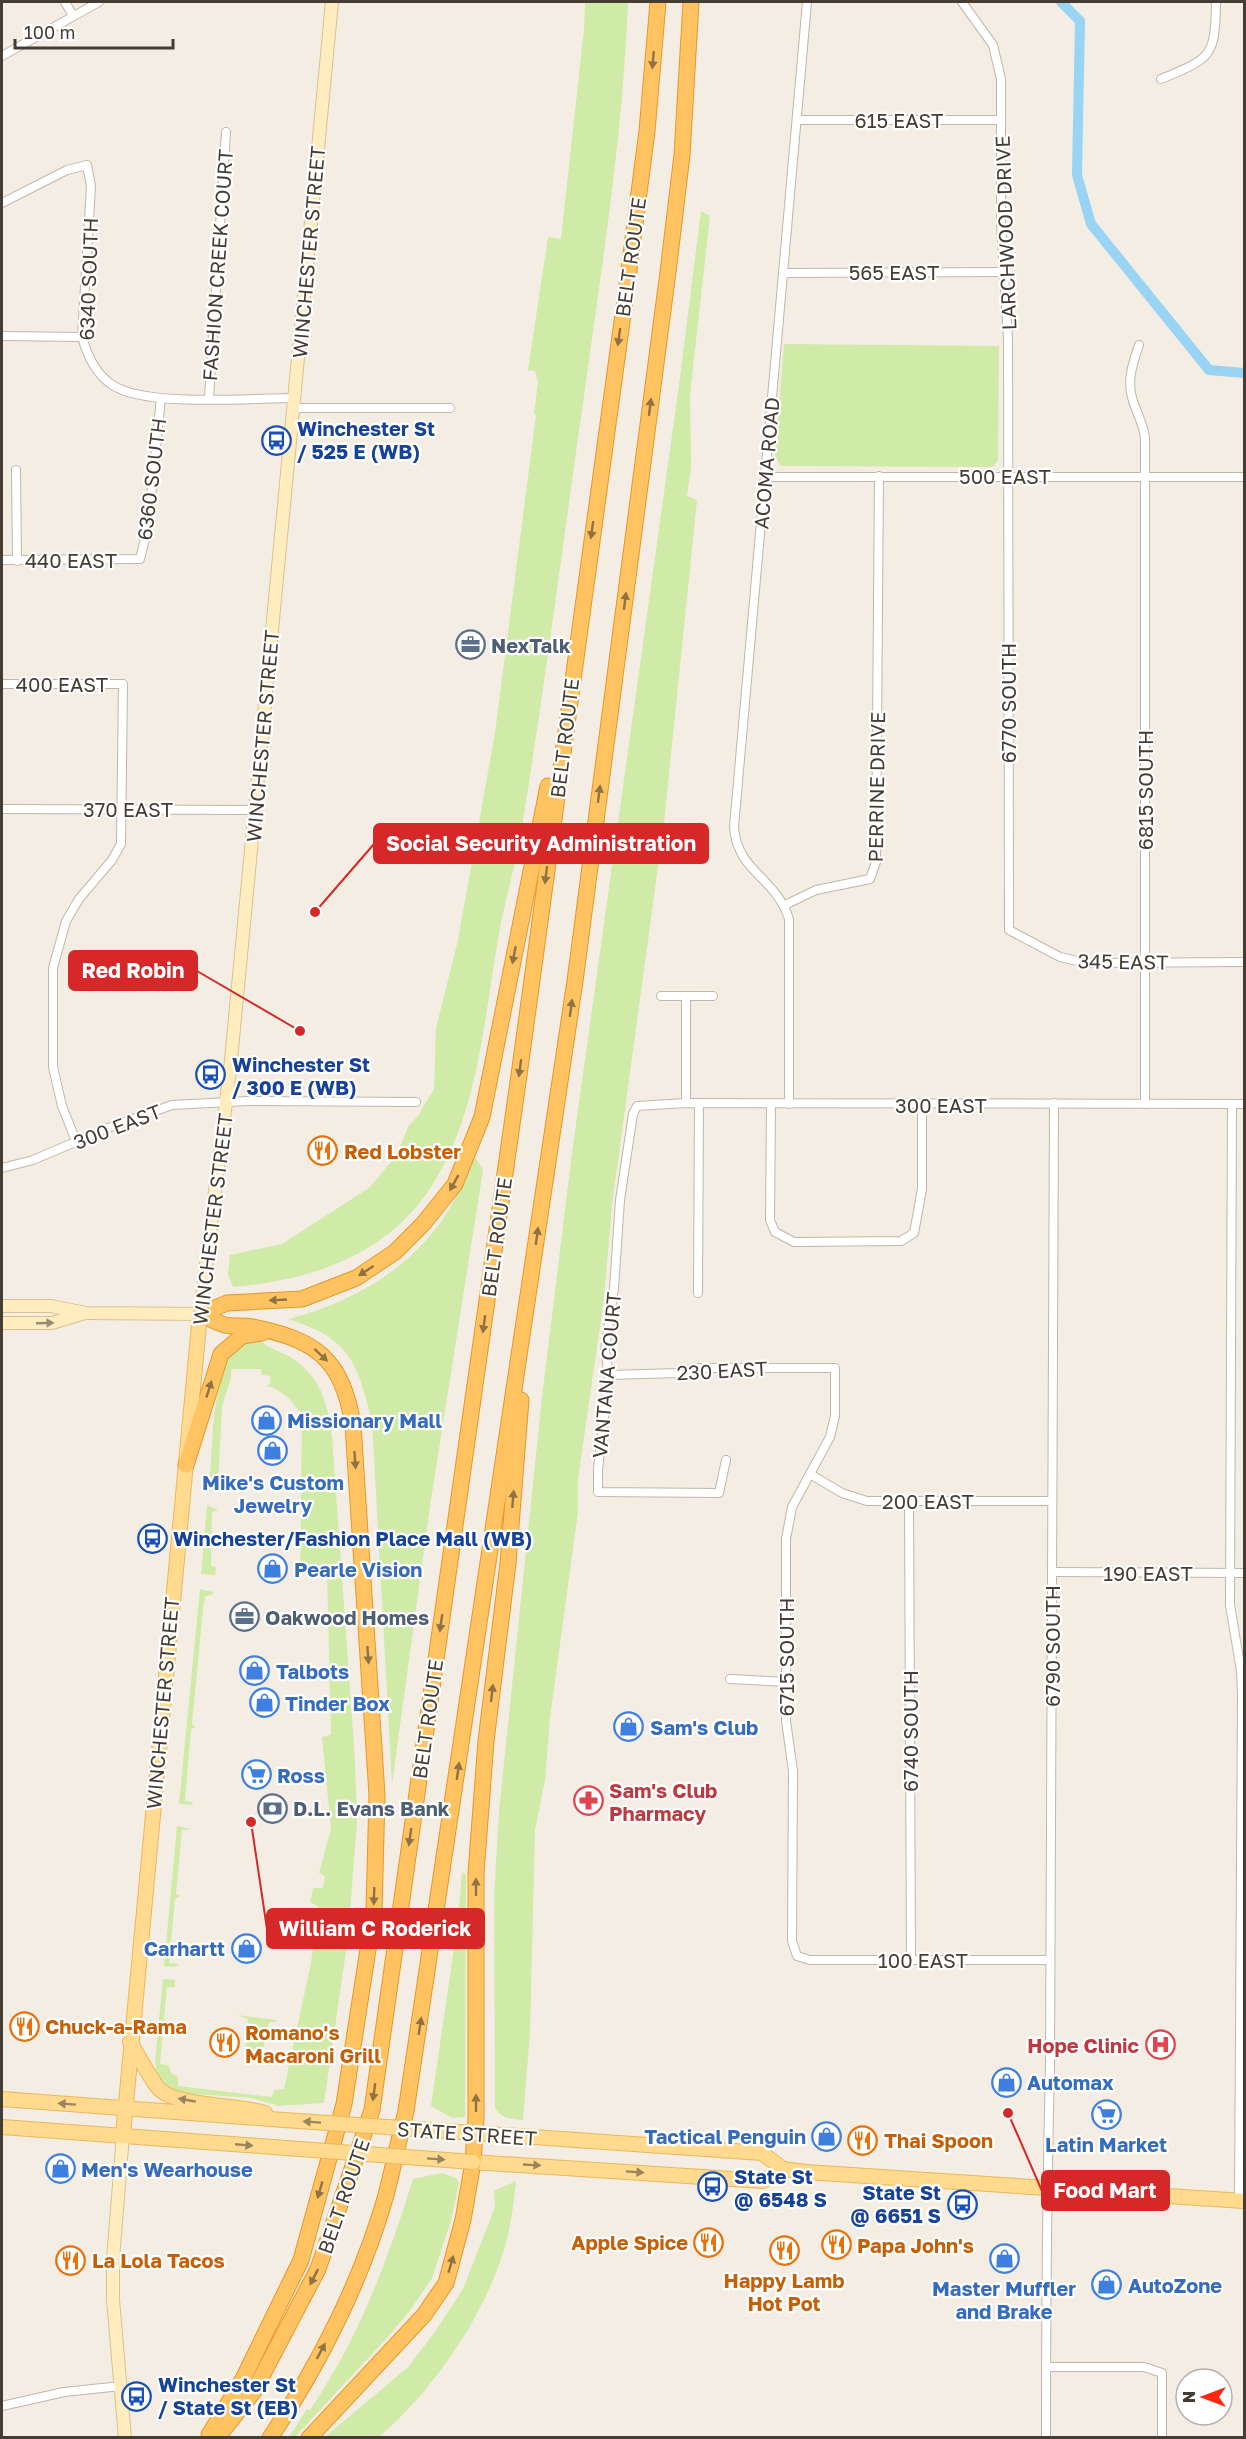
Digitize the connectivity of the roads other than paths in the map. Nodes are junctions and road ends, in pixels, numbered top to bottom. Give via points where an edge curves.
1 (65, 2) edge
2 (99, 2) edge
3 (332, 2) edge
4 (658, 2) edge
5 (691, 2) edge
6 (807, 2) edge
7 (962, 2) edge
8 (1216, 2) edge
9 (73, 16) junction
10 (2, 56) edge
11 (1161, 79) dead end
12 (797, 120) junction
13 (1001, 120) junction
14 (226, 132) dead end
15 (2, 203) edge
16 (1005, 272) junction
17 (783, 273) junction
18 (2, 336) edge
19 (82, 337) junction
20 (1139, 345) dead end
21 (161, 398) junction
22 (209, 398) junction
23 (293, 403) junction
24 (450, 408) dead end
25 (16, 470) dead end
26 (879, 476) junction
27 (1008, 476) junction
28 (765, 477) junction
29 (1145, 477) junction
30 (1245, 477) edge
31 (141, 559) joint
32 (2, 560) edge
33 (17, 561) junction
34 (575, 650) junction
35 (2, 684) edge
36 (2, 809) edge
37 (123, 809) junction
38 (254, 810) junction
39 (785, 905) junction
40 (1009, 930) joint
41 (1145, 962) junction
42 (1245, 962) edge
43 (661, 996) dead end
44 (686, 996) junction
45 (713, 996) dead end
46 (227, 1102) junction
47 (416, 1102) dead end
48 (686, 1103) junction
49 (699, 1103) junction
50 (1054, 1103) junction
51 (771, 1104) junction
52 (789, 1104) junction
53 (1145, 1104) junction
54 (1232, 1104) junction
55 (1245, 1104) edge
56 (922, 1105) junction
57 (637, 1106) joint
58 (76, 1141) junction
59 (2, 1168) edge
60 (532, 1269) junction
61 (698, 1293) dead end
62 (2, 1306) edge
63 (86, 1313) junction
64 (200, 1314) junction
65 (2, 1323) edge
66 (273, 1331) junction
67 (835, 1368) joint
68 (609, 1375) junction
69 (726, 1460) dead end
70 (186, 1465) junction
71 (810, 1474) junction
72 (1052, 1501) junction
73 (909, 1502) junction
74 (1052, 1572) junction
75 (1230, 1573) junction
76 (1245, 1573) edge
77 (730, 1679) dead end
78 (786, 1682) junction
79 (797, 1956) joint
80 (911, 1960) junction
81 (1050, 1960) junction
82 (1243, 1976) edge
83 (130, 2042) junction
84 (2, 2099) edge
85 (125, 2107) junction
86 (284, 2120) junction
87 (2, 2127) edge
88 (475, 2133) junction
89 (123, 2135) junction
90 (473, 2162) junction
91 (783, 2169) junction
92 (1047, 2189) junction
93 (1242, 2201) edge
94 (1046, 2367) junction
95 (121, 2386) junction
96 (2, 2406) edge
97 (125, 2438) edge
98 (207, 2438) edge
99 (217, 2438) edge
100 (270, 2438) edge
101 (309, 2438) edge
102 (1046, 2438) edge
103 (1162, 2438) edge

1 - 9 street
2 - 9 street
3 - 23 main road, WINCHESTER STREET
4 -> 34 highway, BELT ROUTE via 645,143
60 -> 5 highway, BELT ROUTE via 575,981 668,272 682,155
6 - 12 street, ACOMA ROAD
7 - 13 street, LARCHWOOD DRIVE via 985,30 996,53 1001,79
8 - 11 street via 1210,51 1194,66
9 - 10 street
12 - 13 street, 615 EAST
12 - 17 street, ACOMA ROAD
13 - 16 street, LARCHWOOD DRIVE
14 - 22 street, FASHION CREEK COURT
15 - 19 street, 6340 SOUTH via 67,170 87,165 92,186
16 - 17 street, 565 EAST
16 - 27 street, LARCHWOOD DRIVE
17 - 28 street, ACOMA ROAD
18 - 19 street
19 - 21 street, 6340 SOUTH via 95,368 112,384 129,392
20 - 29 street, 6815 SOUTH via 1130,389 1144,429
21 - 22 street
21 - 31 street, 6360 SOUTH via 148,527
22 - 23 street
23 - 24 street
23 - 38 main road, WINCHESTER STREET
25 - 33 street
26 - 27 street, 500 EAST
26 - 28 street, 500 EAST
26 - 39 street, PERRINE DRIVE via 876,862 870,879 816,890
27 - 29 street, 500 EAST
27 - 40 street, 6770 SOUTH
28 - 39 street, ACOMA ROAD via 734,827 742,859
29 - 30 street, 500 EAST
29 - 41 street, 6815 SOUTH
31 - 33 street, 440 EAST
32 - 33 street, 440 EAST
34 -> 64 highway via 482,1117 455,1184 395,1251 356,1278 302,1299 227,1303
34 -> 99 highway, BELT ROUTE via 521,1064 372,2110 318,2269 254,2391
35 - 37 street, 400 EAST via 123,684
36 - 37 street, 370 EAST
37 - 38 street, 370 EAST
37 - 58 street via 123,835 118,851 91,882 66,921 53,968 53,1067
38 - 46 main road, WINCHESTER STREET
39 - 52 street via 790,937
40 - 41 street, 345 EAST via 1072,961
41 - 42 street, 345 EAST
41 - 53 street, 6815 SOUTH
43 - 44 street
44 - 45 street
44 - 48 street
46 - 47 street, 300 EAST
46 - 58 street, 300 EAST via 183,1103 154,1109
46 - 64 main road, WINCHESTER STREET
48 - 49 street, 300 EAST
48 - 57 street, 300 EAST
49 - 51 street, 300 EAST
49 - 61 street
50 - 53 street, 300 EAST
50 - 56 street, 300 EAST
50 - 72 street, 6790 SOUTH
51 - 52 street, 300 EAST
51 - 56 street via 770,1220 775,1232 794,1242 901,1241 911,1236 917,1227 922,1189
52 - 56 street, 300 EAST
53 - 54 street, 300 EAST
54 - 55 street, 300 EAST
54 - 75 street
57 - 68 street, VANTANA COURT via 620,1200 605,1350
58 - 59 street, 300 EAST via 33,1160
88 -> 60 highway via 476,1874 486,1741 508,1563
100 -> 60 highway, BELT ROUTE via 322,2348 355,2280 385,2197 406,2111
62 - 63 main road via 51,1306
63 - 64 main road
65 -> 63 main road via 52,1323
64 - 66 highway via 226,1325
64 - 70 main road, WINCHESTER STREET
70 -> 66 highway via 221,1354 243,1336
66 -> 98 highway via 298,1338 322,1354 337,1372 349,1402 377,1796 374,1911 344,2104 301,2260 243,2379
67 - 68 street, 230 EAST via 694,1368 679,1373
67 - 71 street, 6715 SOUTH via 833,1426
68 - 69 street, VANTANA COURT via 598,1492 719,1492
70 - 83 main road, WINCHESTER STREET
71 - 73 street, 200 EAST via 854,1498
71 - 78 street, 6715 SOUTH via 792,1507 787,1531
72 - 73 street, 200 EAST
72 - 74 street, 6790 SOUTH
73 - 80 street, 6740 SOUTH
74 - 75 street, 190 EAST
74 - 81 street, 6790 SOUTH
75 - 76 street, 190 EAST
75 - 82 street via 1230,1605 1242,1696
77 - 78 street
78 - 79 street, 6715 SOUTH via 786,1721 793,1771 792,1941
79 - 80 street, 100 EAST via 810,1960
80 - 81 street, 100 EAST
81 - 92 street, 6790 SOUTH
82 - 93 street
83 - 85 main road, WINCHESTER STREET
86 -> 83 main road via 246,2107 170,2097 157,2087
85 -> 84 main road, STATE STREET
85 - 86 main road, STATE STREET
85 - 89 main road, WINCHESTER STREET
88 -> 86 main road, STATE STREET, bridge
87 - 89 main road, STATE STREET
88 - 90 highway
88 - 91 main road, STATE STREET via 762,2153
89 -> 90 main road, STATE STREET, bridge
89 - 95 main road, WINCHESTER STREET via 113,2259
90 -> 91 main road, STATE STREET via 763,2181
101 -> 90 highway via 424,2315 446,2283
91 - 92 main road, STATE STREET
92 - 93 main road, STATE STREET
92 - 94 street, 6790 SOUTH
94 - 102 street, 6790 SOUTH
94 - 103 street via 1144,2367 1162,2373
95 - 96 street via 64,2392
95 - 97 main road, WINCHESTER STREET

